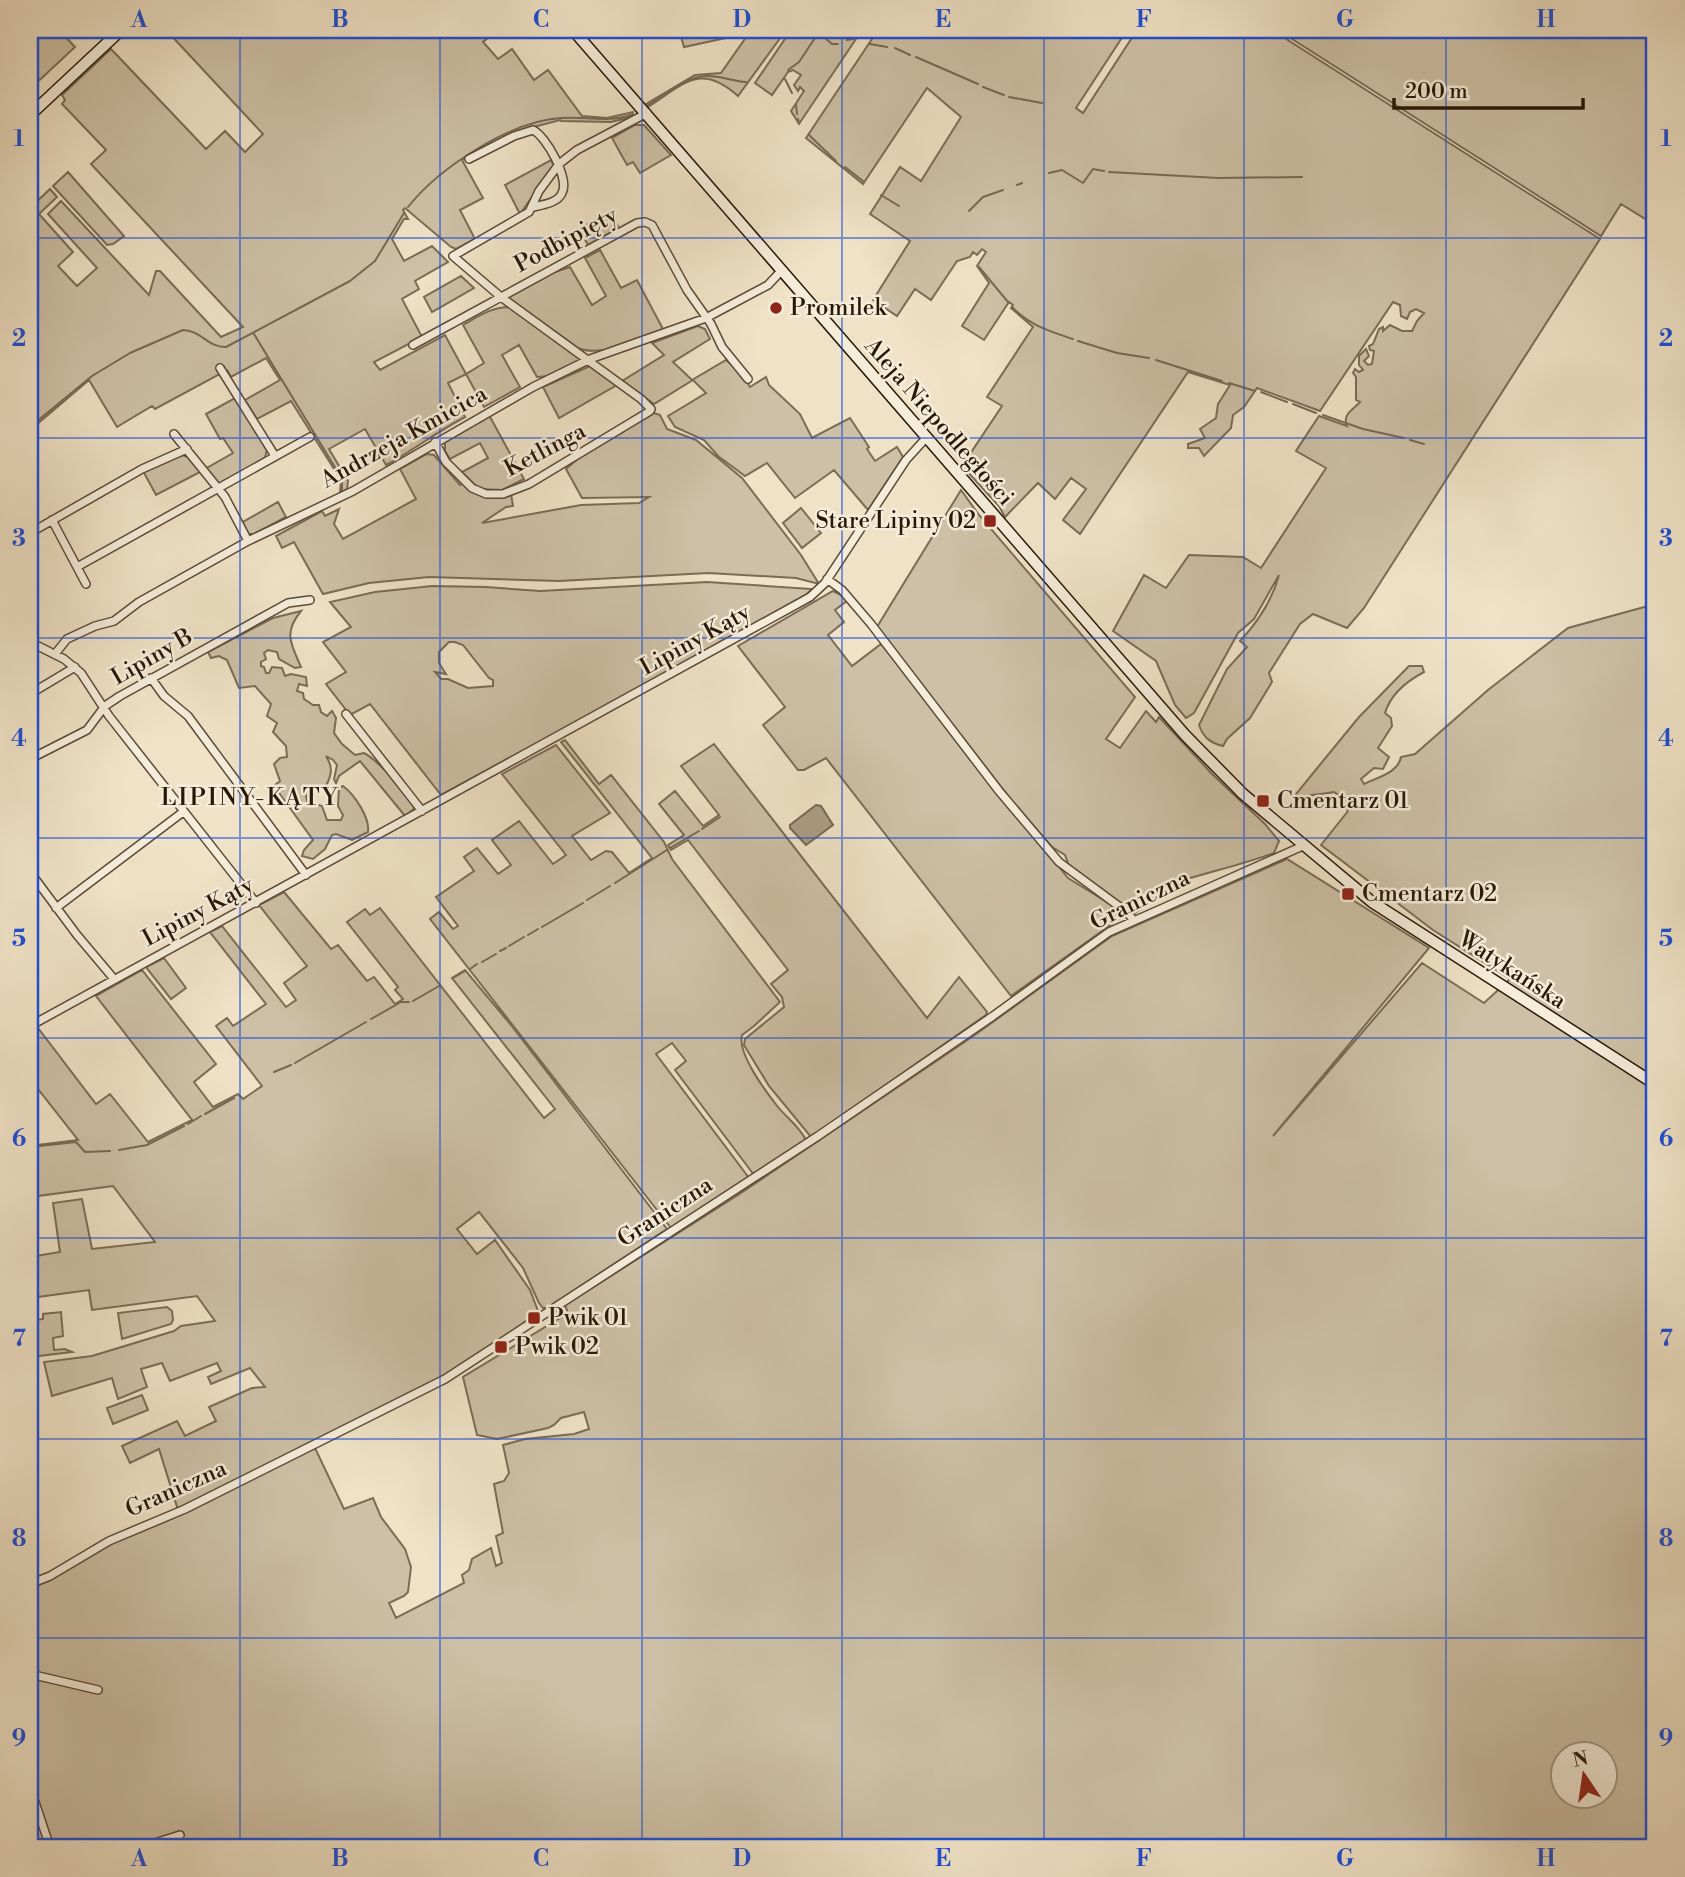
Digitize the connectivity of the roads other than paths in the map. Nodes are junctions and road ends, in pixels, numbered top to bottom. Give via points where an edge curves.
1 (121, 30) edge
2 (573, 30) edge
3 (646, 113) junction
4 (30, 115) edge
5 (469, 159) dead end
6 (559, 163) junction
7 (533, 207) junction
8 (782, 271) junction
9 (501, 297) junction
10 (706, 318) junction
11 (413, 345) dead end
12 (590, 359) junction
13 (220, 368) dead end
14 (748, 379) dead end
15 (174, 434) dead end
16 (310, 437) dead end
17 (927, 437) junction
18 (435, 442) junction
19 (187, 449) junction
20 (275, 456) junction
21 (217, 487) junction
22 (52, 520) junction
23 (30, 533) edge
24 (248, 541) junction
25 (77, 566) junction
26 (827, 579) junction
27 (86, 584) dead end
28 (310, 600) dead end
29 (1084, 617) joint
30 (30, 642) edge
31 (55, 654) junction
32 (75, 667) junction
33 (151, 678) junction
34 (30, 694) edge
35 (105, 706) junction
36 (345, 715) dead end
37 (30, 760) edge
38 (183, 811) junction
39 (422, 811) junction
40 (1305, 845) junction
41 (30, 872) edge
42 (306, 876) junction
43 (256, 903) junction
44 (56, 908) junction
45 (1133, 920) junction
46 (114, 979) junction
47 (30, 1026) edge
48 (1655, 1084) edge
49 (30, 1564) edge
50 (31, 1583) edge
51 (30, 1674) edge
52 (98, 1690) dead end
53 (30, 1787) edge
54 (180, 1835) dead end
55 (50, 1847) edge
56 (142, 1847) edge

1 - 4 street
2 - 3 street, Aleja Niepodległości
3 - 6 street
3 - 8 street, Aleja Niepodległości
5 - 6 street via 533,130
6 - 7 street
6 - 7 street via 563,192 550,203
7 - 9 street via 453,256
8 - 10 street, Andrzeja Kmicica via 768,285
8 - 17 street, Aleja Niepodległości
9 - 10 street, Podbipięty via 645,222 652,225
9 - 11 street, Podbipięty
9 - 12 street
10 - 12 street, Andrzeja Kmicica
10 - 14 street, Podbipięty
12 - 18 street, Andrzeja Kmicica
12 - 18 street, Ketlinga via 651,409 529,484 498,495 472,488 446,462
13 - 20 street
15 - 19 street
16 - 20 street
17 - 26 street, Lipiny Kąty via 906,460
17 - 29 street, Aleja Niepodległości
18 - 24 street, Andrzeja Kmicica via 352,491
19 - 21 street
19 - 22 street
20 - 21 street
21 - 24 street
21 - 25 street
22 - 23 street
22 - 25 street
24 - 31 street, Andrzeja Kmicica via 114,621 67,639
25 - 27 street
26 - 39 street, Lipiny Kąty via 798,606
26 - 45 street via 871,624 1059,862
28 - 33 street, Lipiny B via 288,603
29 - 40 street, Watykańska via 1212,764
30 - 31 street, Lipiny B
31 - 32 street, Lipiny B
32 - 34 street
32 - 35 street, Lipiny B
33 - 35 street, Lipiny B
33 - 42 street via 163,696 188,716
35 - 37 street via 87,730
35 - 38 street
36 - 39 street
38 - 43 street
38 - 44 street
39 - 42 street, Lipiny Kąty
40 - 45 street, Graniczna
40 - 48 street, Watykańska via 1396,919
41 - 44 street
42 - 43 street, Lipiny Kąty
43 - 46 street, Lipiny Kąty
44 - 46 street
45 - 50 street, Graniczna via 818,1136 446,1379
46 - 47 street, Lipiny Kąty
49 - 50 street
51 - 52 street
53 - 55 street
54 - 56 street

